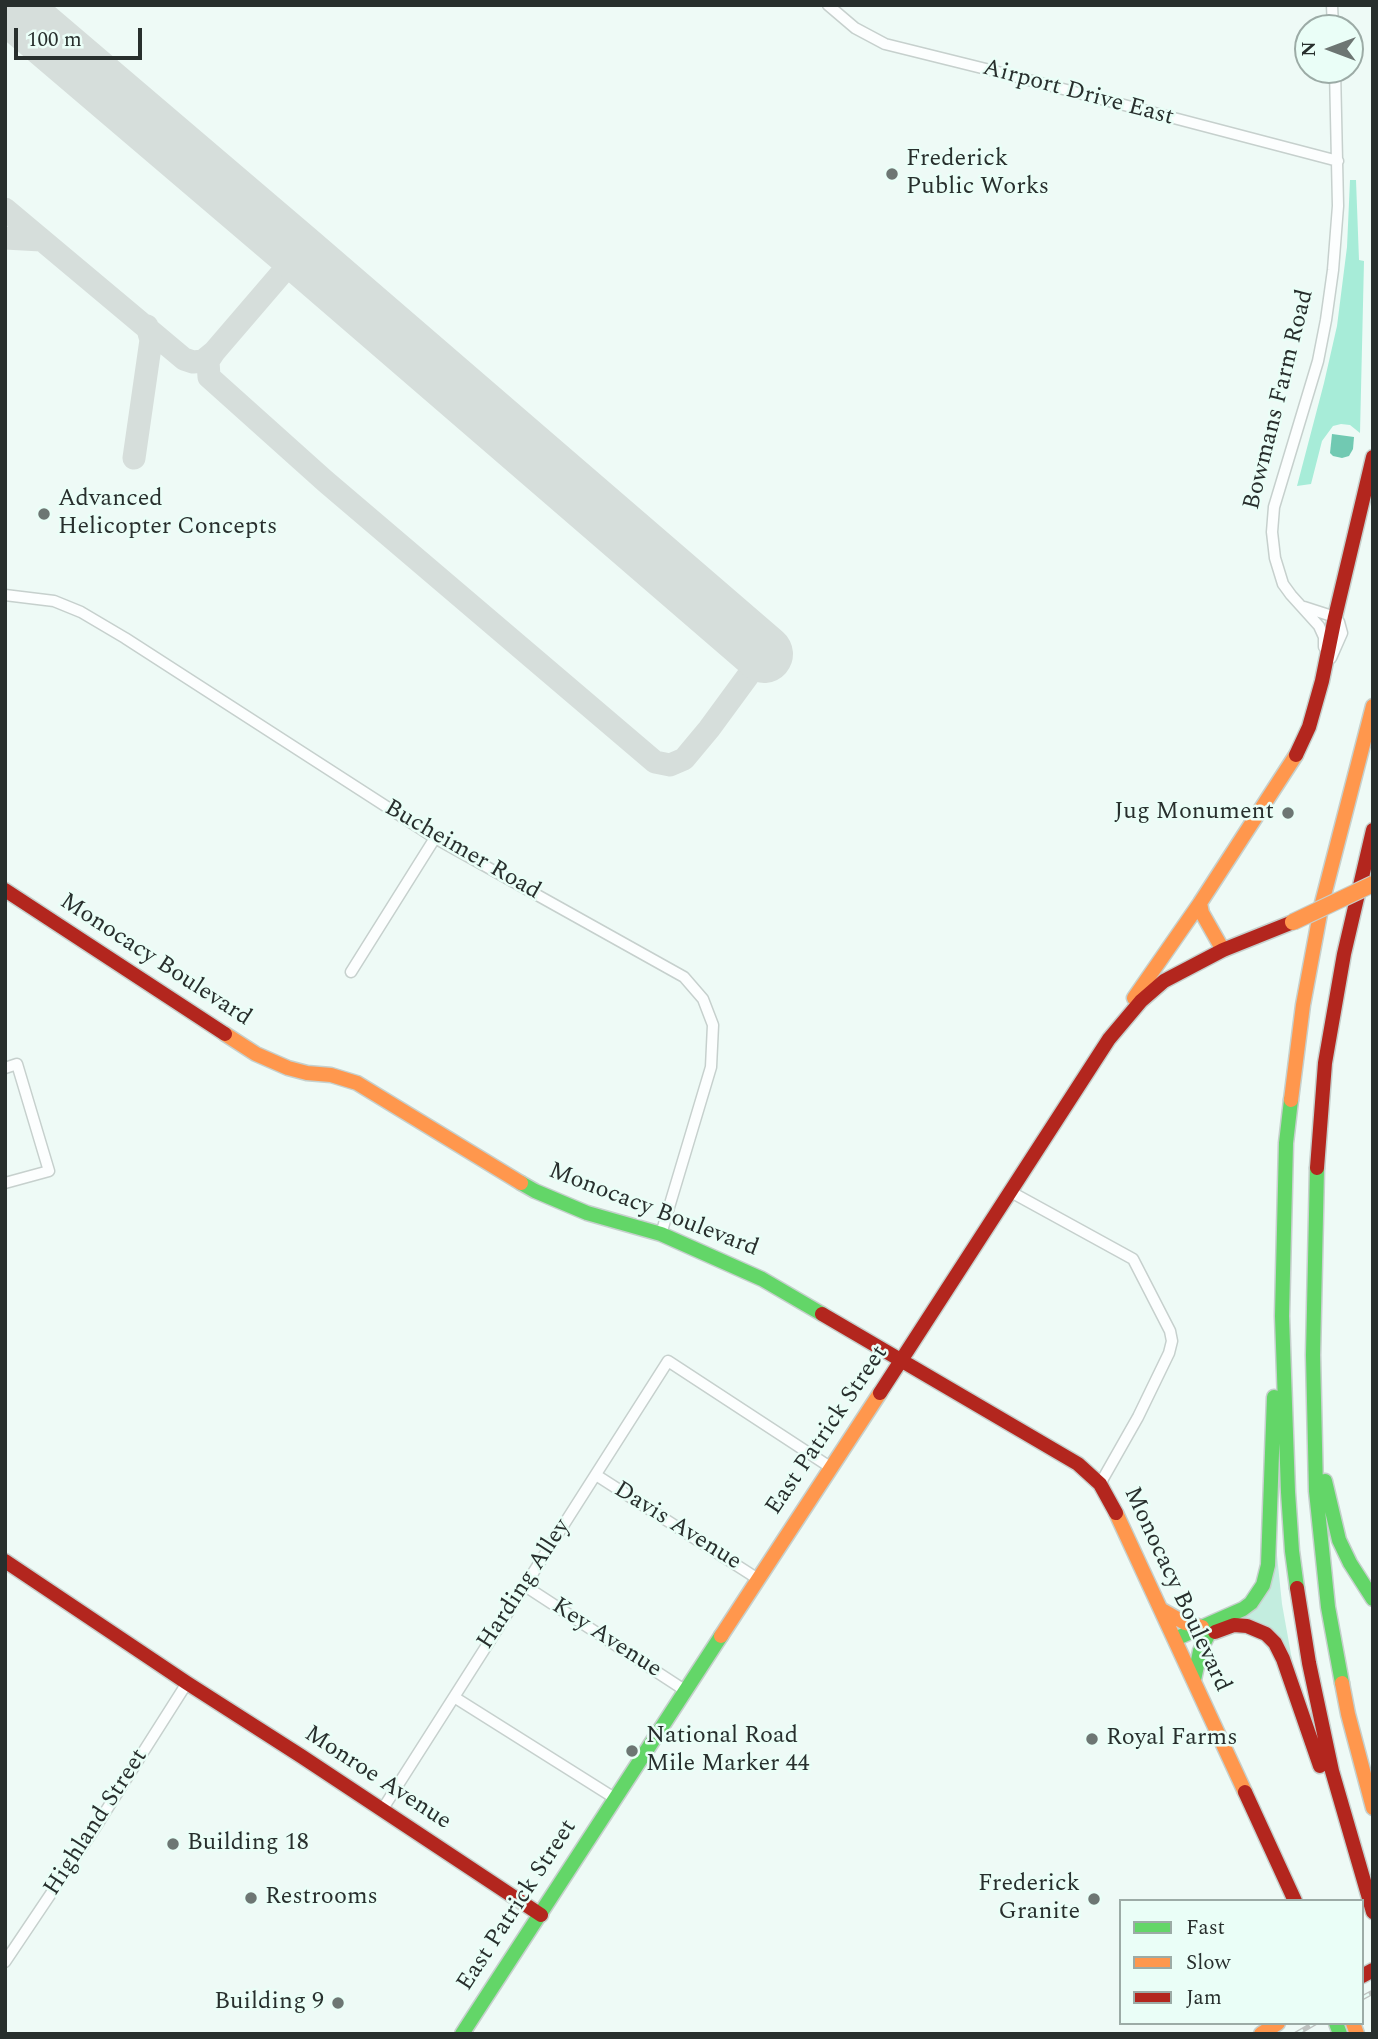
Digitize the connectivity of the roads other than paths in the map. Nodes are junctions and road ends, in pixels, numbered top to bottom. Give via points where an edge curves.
1 (828, 5) edge
2 (1335, 84) edge
3 (1338, 162) junction
4 (1373, 457) edge
5 (5, 595) edge
6 (1302, 606) junction
7 (1335, 617) junction
8 (1325, 660) junction
9 (1322, 681) junction
10 (1373, 706) edge
11 (1373, 830) edge
12 (435, 838) junction
13 (1373, 884) edge
14 (5, 890) edge
15 (1200, 903) junction
16 (1223, 950) junction
17 (351, 972) dead end
18 (1109, 1039) junction
19 (5, 1068) edge
20 (5, 1183) edge
21 (1011, 1192) junction
22 (661, 1234) junction
23 (1282, 1316) junction
24 (901, 1362) junction
25 (1314, 1427) junction
26 (830, 1467) junction
27 (596, 1475) junction
28 (1100, 1484) junction
29 (5, 1561) edge
30 (758, 1579) junction
31 (525, 1586) junction
32 (1373, 1599) edge
33 (1162, 1610) junction
34 (1205, 1631) junction
35 (1177, 1644) junction
36 (1194, 1680) junction
37 (187, 1683) junction
38 (686, 1691) junction
39 (454, 1697) junction
40 (616, 1799) junction
41 (1373, 1808) edge
42 (382, 1810) junction
43 (1352, 1842) junction
44 (1295, 1899) edge
45 (1373, 1912) edge
46 (541, 1915) junction
47 (5, 1962) edge
48 (462, 2034) edge

1 - 3 street, Airport Drive East via 855,28 885,44
2 - 3 street, Bowmans Farm Road
3 - 6 street, Bowmans Farm Road via 1336,242 1326,320 1273,521 1278,572
4 - 7 main road
5 - 12 street, Bucheimer Road via 54,601 81,612
6 - 7 street
6 - 8 street, Bowmans Farm Road via 1322,632
7 - 8 main road
7 - 9 street via 1342,633
8 - 9 main road
9 - 15 main road via 1309,727 1294,758
10 - 23 main road via 1322,903 1303,1005 1286,1143
11 - 25 main road via 1344,954 1320,1106
12 - 17 street
12 - 22 street, Bucheimer Road via 684,977 703,999 713,1025 711,1067
13 - 16 main road, East Patrick Street, bridge
14 - 22 main road, Monocacy Boulevard via 256,1054 288,1068 357,1083 535,1191 587,1213
15 - 16 main road
15 - 18 main road
16 - 18 main road, East Patrick Street via 1152,990
18 - 21 main road, East Patrick Street
19 - 20 street via 17,1064 49,1171
21 - 24 main road, East Patrick Street
21 - 28 street via 1133,1259 1170,1331 1169,1353
22 - 24 main road, Monocacy Boulevard via 762,1279
23 - 34 main road via 1266,1576 1251,1603
23 - 43 main road via 1292,1551 1321,1723
24 - 26 main road, East Patrick Street
24 - 28 main road, Monocacy Boulevard via 1064,1455
25 - 32 main road via 1339,1540
25 - 41 main road via 1328,1607 1348,1714
26 - 27 street, Harding Alley via 668,1361
26 - 30 main road, East Patrick Street
27 - 30 street, Davis Avenue
27 - 31 street, Harding Alley
28 - 33 main road, Monocacy Boulevard
29 - 37 main road, Monroe Avenue
30 - 38 main road, East Patrick Street
31 - 38 street, Key Avenue
31 - 39 street, Harding Alley
33 - 34 main road
33 - 35 main road, Monocacy Boulevard
34 - 35 main road
34 - 36 main road
34 - 43 main road via 1247,1626 1275,1643
35 - 36 main road, Monocacy Boulevard
36 - 44 main road, Monocacy Boulevard
37 - 42 main road, Monroe Avenue
37 - 47 street, Highland Street
38 - 40 main road, East Patrick Street
39 - 40 street
39 - 42 street, Harding Alley
40 - 46 main road, East Patrick Street
42 - 46 main road, Monroe Avenue
43 - 45 main road
46 - 48 main road, East Patrick Street

